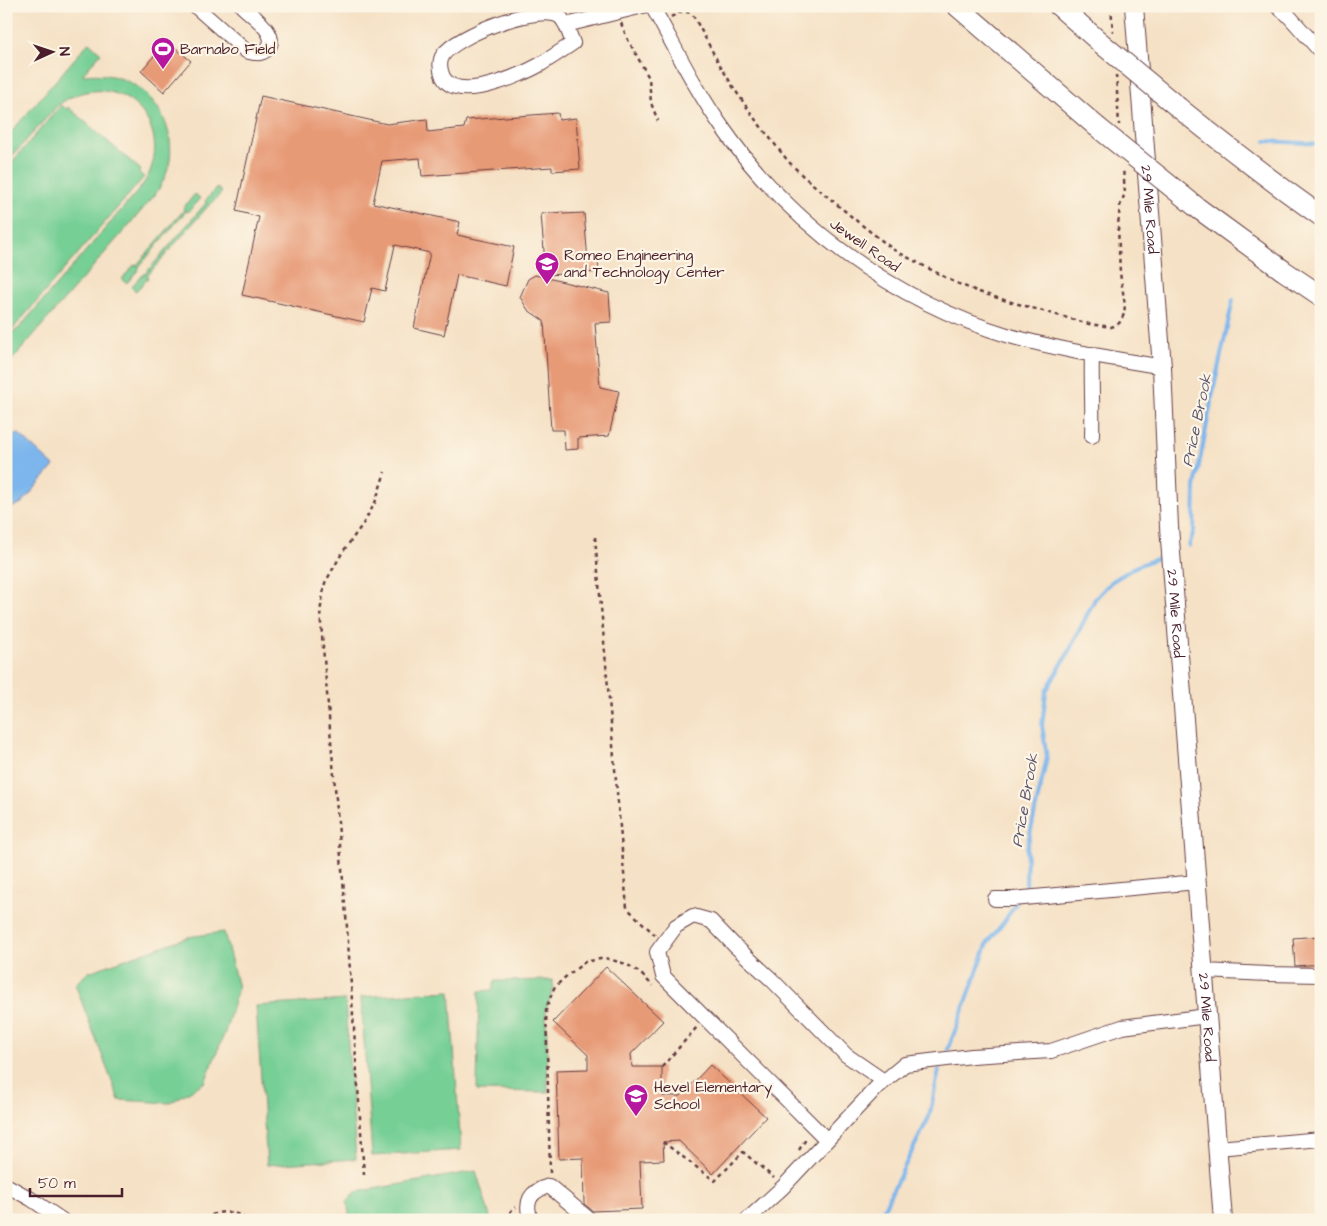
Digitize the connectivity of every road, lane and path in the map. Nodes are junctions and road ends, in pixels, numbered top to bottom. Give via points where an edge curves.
1 (195, 6) edge
2 (242, 6) edge
3 (643, 6) edge
4 (652, 6) edge
5 (957, 6) edge
6 (1059, 6) edge
7 (1134, 6) edge
8 (1286, 9) edge
9 (617, 13) junction
10 (672, 16) dead end
11 (566, 25) junction
12 (1321, 52) edge
13 (658, 121) dead end
14 (1120, 206) dead end
15 (1321, 216) edge
16 (1321, 296) edge
17 (1092, 354) junction
18 (1162, 367) junction
19 (1092, 436) dead end
20 (385, 472) dead end
21 (595, 537) dead end
22 (1197, 882) junction
23 (996, 899) dead end
24 (663, 943) junction
25 (1204, 971) junction
26 (1321, 975) edge
27 (658, 990) dead end
28 (1207, 1016) junction
29 (691, 1021) dead end
30 (662, 1067) dead end
31 (884, 1081) junction
32 (802, 1132) dead end
33 (1321, 1139) edge
34 (827, 1140) junction
35 (664, 1142) dead end
36 (1217, 1148) junction
37 (797, 1154) dead end
38 (780, 1172) dead end
39 (364, 1175) dead end
40 (543, 1175) dead end
41 (6, 1185) edge
42 (520, 1204) dead end
43 (62, 1220) edge
44 (205, 1220) edge
45 (247, 1220) edge
46 (506, 1220) edge
47 (532, 1220) edge
48 (590, 1220) edge
49 (747, 1220) edge
50 (1223, 1220) edge

1 - 2 street via 246,51 260,53 268,49 269,33
3 - 9 street
4 - 17 street, Jewell Road via 721,127 770,188 816,231 871,272 952,314 1008,335
5 - 16 highway, bridge via 1096,126 1199,209
6 - 15 highway, bridge via 1178,108
7 - 18 main road, 29 Mile Road
8 - 12 street
9 - 11 street
9 - 13 path via 626,38 649,78
10 - 14 path via 684,11 693,15 735,90 803,176 894,250 954,282 1063,317 1102,327 1117,325 1124,314 1119,254
11 - 11 street via 560,17 539,14 480,30 442,56 442,75 447,83 456,87 502,82 574,43
17 - 18 street, Jewell Road
17 - 19 street
18 - 22 main road, 29 Mile Road via 1169,527
20 - 39 path via 375,503 325,583 320,612
21 - 24 path via 627,908
22 - 23 street
22 - 25 main road, 29 Mile Road
24 - 31 street via 676,926 693,916 710,921 846,1055
24 - 34 street via 657,952 663,976
25 - 26 street
25 - 28 main road, 29 Mile Road
27 - 40 path via 626,964 605,958 585,962 554,988 546,1009 550,1173
28 - 31 street via 1122,1027 1051,1051 905,1064
28 - 36 main road, 29 Mile Road
29 - 30 path via 698,1027
31 - 34 street
32 - 37 path via 806,1139
33 - 36 street
34 - 49 street
35 - 38 path via 714,1181 743,1152 774,1178
36 - 50 main road, 29 Mile Road
41 - 43 street
42 - 46 path
44 - 45 path via 225,1211
47 - 48 street via 528,1210 530,1199 538,1189 549,1186

